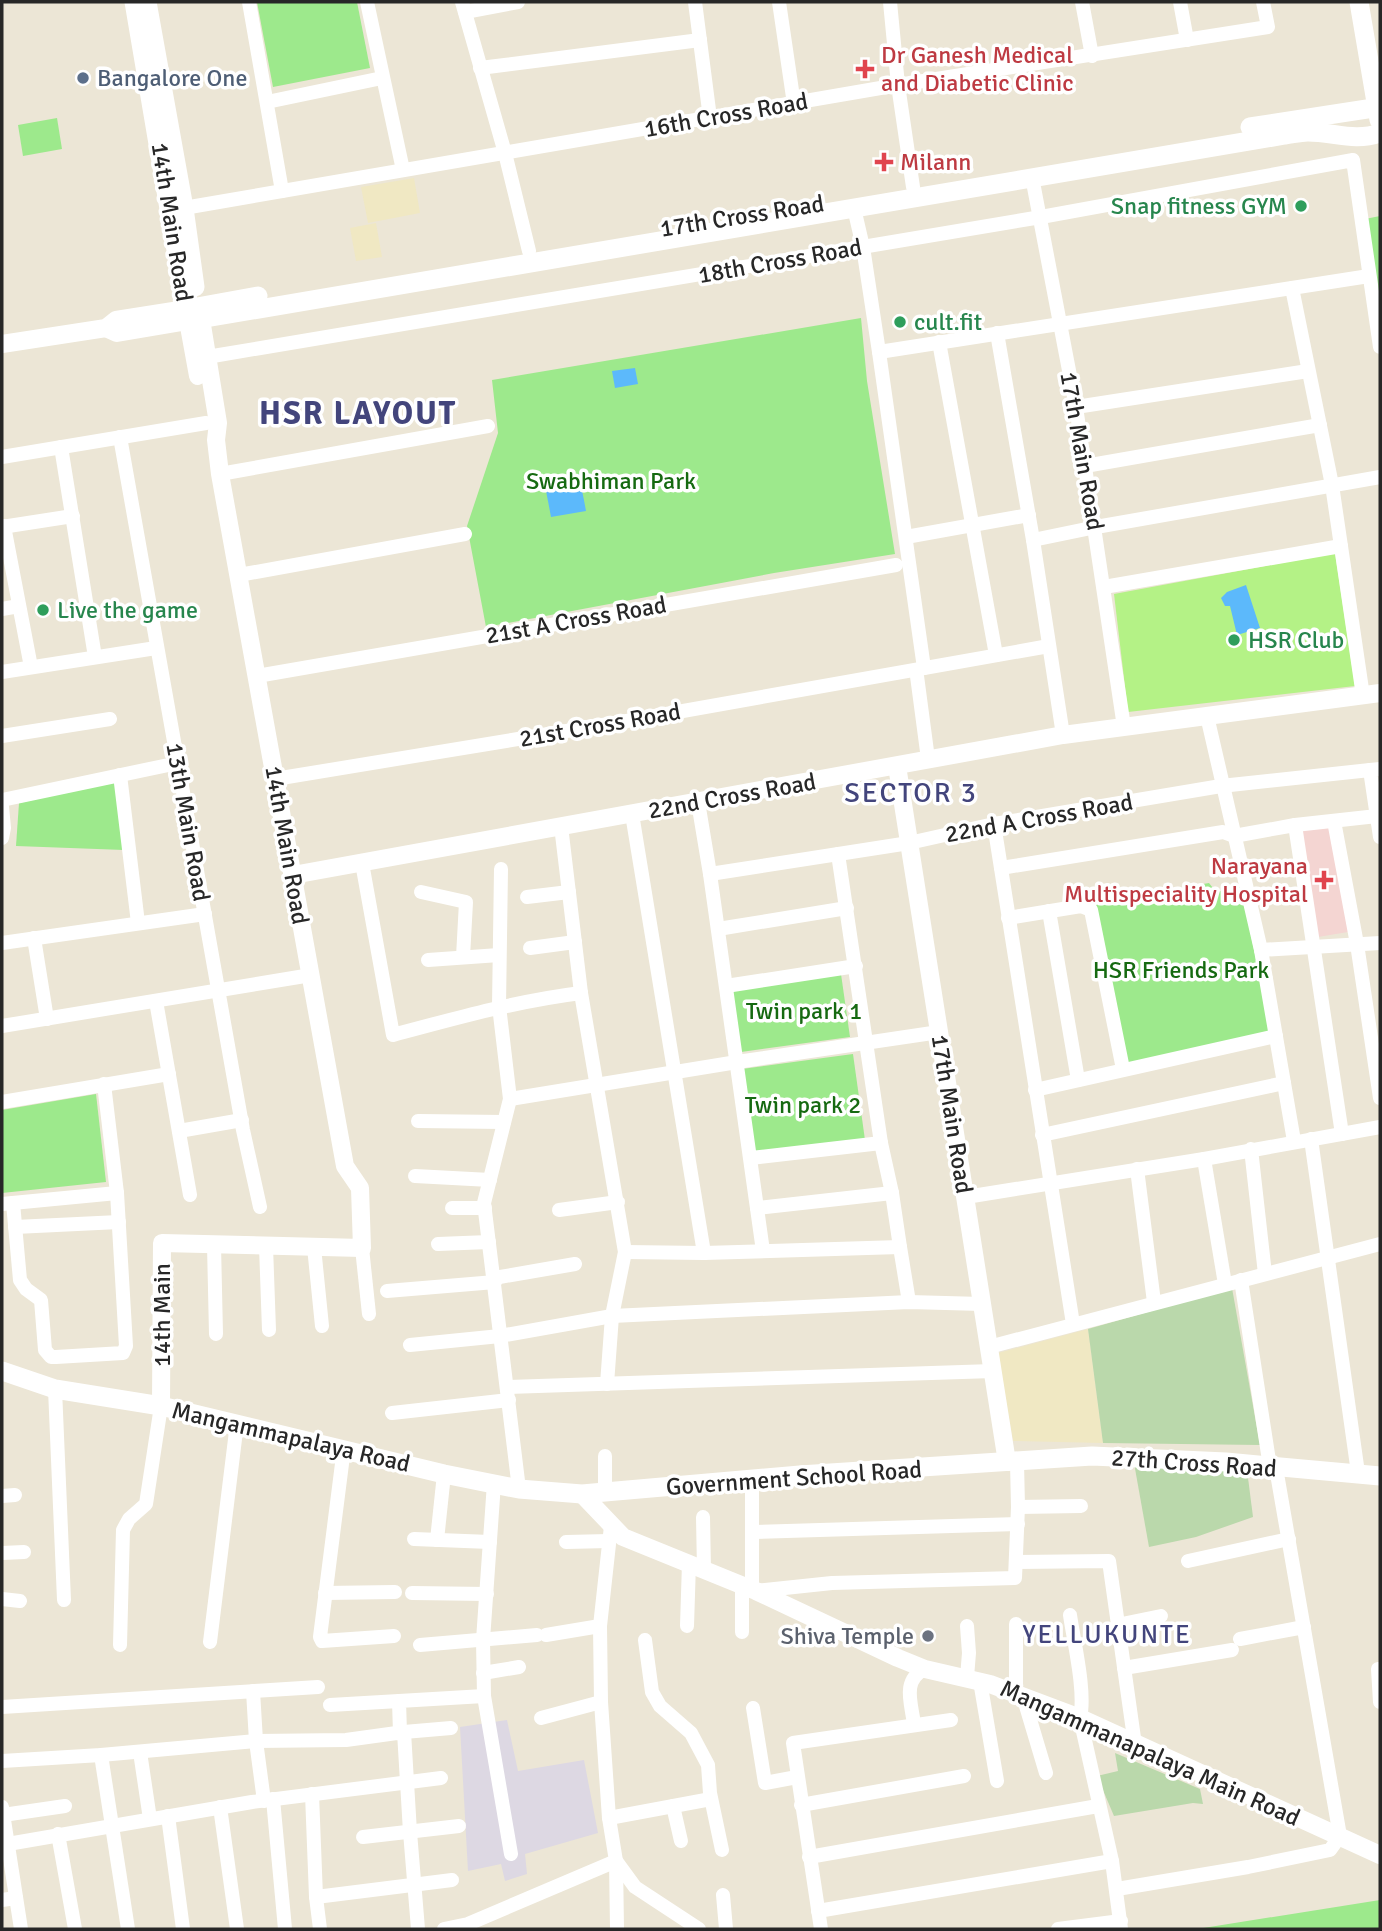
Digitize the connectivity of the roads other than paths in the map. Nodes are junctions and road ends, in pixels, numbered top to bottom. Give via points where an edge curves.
1 (134, 2) edge
2 (147, 2) edge
3 (249, 2) edge
4 (367, 2) edge
5 (518, 2) edge
6 (695, 2) edge
7 (779, 2) edge
8 (890, 2) edge
9 (1082, 2) edge
10 (1180, 2) edge
11 (1263, 2) edge
12 (1359, 2) edge
13 (1372, 2) edge
14 (463, 7) edge
15 (700, 40) junction
16 (1187, 40) junction
17 (1380, 54) edge
18 (1092, 56) junction
19 (480, 68) junction
20 (382, 79) junction
21 (898, 85) junction
22 (267, 102) junction
23 (794, 104) junction
24 (1378, 108) edge
25 (710, 118) junction
26 (1321, 125) junction
27 (1380, 131) edge
28 (505, 153) junction
29 (403, 170) junction
30 (1032, 177) junction
31 (914, 187) junction
32 (282, 191) junction
33 (184, 208) junction
34 (1041, 217) junction
35 (857, 221) junction
36 (863, 247) junction
37 (529, 251) junction
38 (1369, 276) junction
39 (1292, 288) junction
40 (193, 314) junction
41 (1059, 324) junction
42 (998, 333) junction
43 (939, 342) junction
44 (2, 344) edge
45 (1380, 346) edge
46 (879, 352) junction
47 (207, 357) junction
48 (1308, 371) junction
49 (1076, 407) junction
50 (202, 423) junction
51 (1320, 425) junction
52 (488, 426) dead end
53 (120, 437) junction
54 (216, 440) junction
55 (61, 447) junction
56 (2, 457) edge
57 (1085, 466) junction
58 (220, 474) junction
59 (1380, 477) edge
60 (1332, 485) junction
61 (1029, 515) junction
62 (73, 516) junction
63 (974, 525) junction
64 (3, 527) edge
65 (1096, 527) junction
66 (465, 534) dead end
67 (906, 537) junction
68 (1033, 540) junction
69 (1341, 546) junction
70 (896, 565) dead end
71 (239, 575) junction
72 (1104, 587) junction
73 (19, 606) junction
74 (2, 608) edge
75 (1049, 646) junction
76 (156, 648) junction
77 (996, 655) junction
78 (95, 657) junction
79 (31, 667) junction
80 (2, 672) edge
81 (920, 672) junction
82 (257, 676) junction
83 (1372, 694) edge
84 (1207, 716) junction
85 (110, 719) dead end
86 (1124, 727) junction
87 (1063, 735) junction
88 (2, 736) edge
89 (928, 759) junction
90 (178, 763) junction
91 (897, 766) junction
92 (1375, 769) edge
93 (120, 775) junction
94 (275, 779) junction
95 (1222, 786) junction
96 (2, 800) edge
97 (698, 802) junction
98 (2, 807) edge
99 (632, 814) junction
100 (1377, 816) junction
101 (1334, 821) junction
102 (994, 824) junction
103 (1294, 825) junction
104 (561, 826) junction
105 (1234, 836) junction
106 (1380, 837) edge
107 (2, 838) edge
108 (909, 842) junction
109 (838, 854) junction
110 (362, 863) junction
111 (1001, 868) junction
112 (501, 869) dead end
113 (710, 874) junction
114 (293, 875) junction
115 (421, 892) dead end
116 (569, 892) junction
117 (527, 897) dead end
118 (847, 908) junction
119 (1049, 911) junction
120 (205, 914) junction
121 (1008, 918) junction
122 (138, 923) junction
123 (718, 929) junction
124 (34, 938) junction
125 (575, 942) junction
126 (2, 943) edge
127 (1380, 943) edge
128 (1357, 944) junction
129 (1315, 947) junction
130 (530, 948) dead end
131 (1261, 950) junction
132 (499, 955) junction
133 (463, 957) junction
134 (428, 960) dead end
135 (856, 966) junction
136 (311, 975) junction
137 (726, 986) junction
138 (219, 990) junction
139 (581, 993) junction
140 (156, 1001) junction
141 (499, 1006) junction
142 (47, 1019) junction
143 (2, 1026) edge
144 (939, 1032) junction
145 (1276, 1036) junction
146 (866, 1043) junction
147 (737, 1062) junction
148 (1123, 1069) junction
149 (676, 1072) junction
150 (169, 1074) junction
151 (1078, 1080) junction
152 (1284, 1083) junction
153 (104, 1084) junction
154 (598, 1086) junction
155 (1035, 1090) junction
156 (1380, 1098) edge
157 (510, 1099) junction
158 (2, 1102) edge
159 (242, 1120) junction
160 (418, 1121) dead end
161 (505, 1122) junction
162 (1380, 1126) edge
163 (179, 1131) junction
164 (1342, 1134) junction
165 (1042, 1135) junction
166 (1311, 1139) junction
167 (1294, 1142) junction
168 (881, 1143) junction
169 (1251, 1149) junction
170 (751, 1158) junction
171 (1204, 1159) junction
172 (1137, 1169) junction
173 (415, 1176) dead end
174 (490, 1180) junction
175 (1050, 1184) junction
176 (117, 1193) junction
177 (892, 1193) junction
178 (190, 1195) dead end
179 (966, 1197) junction
180 (618, 1202) junction
181 (8, 1203) edge
182 (260, 1207) dead end
183 (452, 1208) dead end
184 (485, 1208) junction
185 (757, 1208) junction
186 (559, 1210) dead end
187 (119, 1222) junction
188 (16, 1227) junction
189 (489, 1242) junction
190 (438, 1244) dead end
191 (1380, 1244) edge
192 (214, 1245) junction
193 (266, 1246) junction
194 (314, 1247) junction
195 (900, 1247) junction
196 (362, 1248) junction
197 (763, 1251) junction
198 (625, 1252) junction
199 (704, 1253) junction
200 (1328, 1258) junction
201 (575, 1264) dead end
202 (1265, 1274) junction
203 (494, 1280) junction
204 (1241, 1280) junction
205 (1225, 1284) junction
206 (387, 1291) dead end
207 (909, 1302) junction
208 (1154, 1302) junction
209 (982, 1304) junction
210 (369, 1314) dead end
211 (612, 1316) junction
212 (1073, 1324) junction
213 (322, 1326) dead end
214 (269, 1330) dead end
215 (216, 1334) dead end
216 (500, 1336) junction
217 (410, 1345) dead end
218 (989, 1347) junction
219 (2, 1371) edge
220 (993, 1371) junction
221 (607, 1384) junction
222 (55, 1388) junction
223 (508, 1393) junction
224 (161, 1406) junction
225 (391, 1413) dead end
226 (237, 1423) junction
227 (344, 1448) junction
228 (605, 1456) dead end
229 (1012, 1462) junction
230 (1273, 1467) junction
231 (1358, 1473) junction
232 (444, 1474) junction
233 (1380, 1476) edge
234 (752, 1480) junction
235 (494, 1483) junction
236 (520, 1489) junction
237 (605, 1493) junction
238 (582, 1494) junction
239 (1081, 1506) dead end
240 (1018, 1507) junction
241 (704, 1517) dead end
242 (1017, 1524) junction
243 (753, 1532) junction
244 (610, 1533) junction
245 (414, 1539) dead end
246 (1289, 1539) junction
247 (437, 1540) junction
248 (491, 1542) junction
249 (566, 1542) dead end
250 (24, 1552) dead end
251 (2, 1553) edge
252 (1188, 1561) dead end
253 (1016, 1562) junction
254 (696, 1567) junction
255 (750, 1589) junction
256 (395, 1592) dead end
257 (412, 1592) dead end
258 (325, 1593) junction
259 (487, 1594) junction
260 (2, 1599) edge
261 (64, 1600) dead end
262 (20, 1601) dead end
263 (1070, 1615) dead end
264 (1161, 1616) dead end
265 (1016, 1625) dead end
266 (1116, 1625) junction
267 (600, 1626) junction
268 (687, 1626) dead end
269 (967, 1626) dead end
270 (1304, 1628) junction
271 (742, 1632) dead end
272 (394, 1636) dead end
273 (483, 1640) junction
274 (645, 1640) dead end
275 (210, 1642) dead end
276 (420, 1644) dead end
277 (120, 1645) dead end
278 (519, 1667) dead end
279 (1124, 1668) junction
280 (925, 1669) junction
281 (1378, 1669) dead end
282 (483, 1673) junction
283 (974, 1679) junction
284 (318, 1687) dead end
285 (253, 1691) junction
286 (1019, 1695) junction
287 (484, 1696) junction
288 (399, 1701) junction
289 (601, 1702) junction
290 (1380, 1702) edge
291 (330, 1705) dead end
292 (2, 1707) edge
293 (753, 1708) dead end
294 (541, 1718) dead end
295 (1080, 1718) junction
296 (951, 1720) dead end
297 (914, 1724) junction
298 (451, 1728) dead end
299 (402, 1733) junction
300 (256, 1741) junction
301 (1135, 1745) junction
302 (140, 1752) junction
303 (101, 1755) junction
304 (2, 1761) edge
305 (1046, 1773) dead end
306 (797, 1776) junction
307 (964, 1776) dead end
308 (441, 1778) dead end
309 (408, 1781) junction
310 (997, 1781) dead end
311 (312, 1794) junction
312 (269, 1800) junction
313 (711, 1800) junction
314 (801, 1805) junction
315 (65, 1806) dead end
316 (673, 1806) junction
317 (1098, 1806) junction
318 (220, 1807) junction
319 (2, 1811) edge
320 (168, 1816) junction
321 (609, 1818) junction
322 (150, 1819) junction
323 (113, 1825) junction
324 (459, 1826) dead end
325 (410, 1832) junction
326 (58, 1834) junction
327 (1339, 1836) junction
328 (363, 1837) dead end
329 (681, 1842) dead end
330 (5, 1845) edge
331 (722, 1850) dead end
332 (511, 1854) dead end
333 (1380, 1855) edge
334 (809, 1857) junction
335 (616, 1861) junction
336 (1112, 1861) junction
337 (452, 1880) dead end
338 (415, 1885) junction
339 (1117, 1889) junction
340 (723, 1895) dead end
341 (316, 1897) junction
342 (9, 1899) edge
343 (818, 1911) junction
344 (682, 1922) edge
345 (1121, 1925) edge
346 (462, 1928) edge
347 (21, 1929) edge
348 (75, 1929) edge
349 (128, 1929) edge
350 (183, 1929) edge
351 (237, 1929) edge
352 (285, 1929) edge
353 (320, 1929) edge
354 (418, 1929) edge
355 (444, 1929) edge
356 (617, 1929) edge
357 (699, 1929) edge
358 (726, 1929) edge
359 (821, 1929) edge
360 (1058, 1929) edge

1 - 40 main road, 14th Main Road
2 - 33 main road, 14th Main Road
3 - 22 street
4 - 20 street
5 - 14 street
6 - 15 street
7 - 23 street
8 - 21 street
9 - 18 street
10 - 16 street
11 - 16 street, 16th Cross Road via 1268,27
12 - 24 main road
13 - 17 main road
14 - 19 street
15 - 19 street
15 - 25 street
16 - 18 street, 16th Cross Road
18 - 21 street, 16th Cross Road
19 - 28 street
20 - 22 street
20 - 29 street
21 - 23 street, 16th Cross Road
21 - 31 street
22 - 32 street
23 - 25 street, 16th Cross Road
24 - 26 main road, 17th Cross Road
24 - 27 main road
25 - 28 street, 16th Cross Road
26 - 27 main road, 17th Cross Road via 1339,137 1371,136
26 - 30 main road, 17th Cross Road via 1307,132
26 - 31 main road, 17th Cross Road
28 - 29 street, 16th Cross Road
28 - 37 street
29 - 32 street, 16th Cross Road
30 - 34 street, 17th Main Road
30 - 35 main road, 17th Cross Road
31 - 37 main road, 17th Cross Road
32 - 33 street, 16th Cross Road
33 - 40 main road, 14th Main Road
34 - 36 street, 18th Cross Road
34 - 38 street, 18th Cross Road via 1353,160
34 - 41 street, 17th Main Road
35 - 36 street
35 - 40 main road, 17th Cross Road via 542,259
36 - 46 street
36 - 47 street, 18th Cross Road
37 - 40 main road, 17th Cross Road
38 - 39 street
38 - 45 street
39 - 41 street
39 - 48 street
40 - 44 street, 17th Cross Road via 117,333 106,328
40 - 47 street, 14th Main Road
40 - 50 street, 14th Main Road
41 - 42 street
41 - 49 street, 17th Main Road
42 - 43 street
42 - 61 street
43 - 46 street
43 - 63 street
46 - 67 street
47 - 54 street, 14th Main Road via 218,423
48 - 49 street
48 - 51 street
49 - 57 street, 17th Main Road
50 - 53 street
50 - 54 street, 14th Main Road
51 - 57 street
51 - 60 street
52 - 58 street
53 - 55 street
53 - 76 street, 13th Main Road
54 - 58 street, 14th Main Road
55 - 56 street
55 - 62 street
57 - 65 street, 17th Main Road
58 - 71 street, 14th Main Road
59 - 60 street
60 - 65 street
60 - 69 street
61 - 63 street
61 - 68 street
62 - 64 street
62 - 78 street
63 - 67 street
63 - 77 street
64 - 73 street
65 - 68 street
65 - 72 street, 17th Main Road
66 - 71 street
67 - 81 street
68 - 75 street
69 - 72 street
69 - 83 street
70 - 82 street, 21st A Cross Road
71 - 82 street, 14th Main Road
72 - 86 street, 17th Main Road
73 - 74 street
73 - 79 street
75 - 77 street, 21st Cross Road
75 - 87 street
76 - 78 street
76 - 90 street, 13th Main Road
77 - 81 street, 21st Cross Road
78 - 79 street
79 - 80 street
81 - 89 street
81 - 94 street, 21st Cross Road
82 - 94 street, 14th Main Road
83 - 84 street, 22nd Cross Road
84 - 86 street, 22nd Cross Road
84 - 95 street
85 - 88 street
86 - 87 street, 22nd Cross Road
87 - 89 street, 22nd Cross Road
89 - 91 street, 22nd Cross Road
90 - 93 street
90 - 120 street, 13th Main Road
91 - 97 street, 22nd Cross Road
91 - 108 street, 17th Main Road
92 - 95 street, 22nd A Cross Road
92 - 100 street
93 - 96 street
93 - 122 street
94 - 114 street, 14th Main Road
95 - 102 street, 22nd A Cross Road
95 - 105 street
97 - 99 street, 22nd Cross Road
97 - 113 street
98 - 107 street
99 - 104 street, 22nd Cross Road
99 - 149 street
100 - 101 street
100 - 106 street
101 - 103 street
101 - 128 street
102 - 108 street, 22nd A Cross Road
102 - 111 street
103 - 105 street
103 - 129 street
104 - 110 street, 22nd Cross Road
104 - 116 street
105 - 111 street via 1223,832
105 - 131 street
108 - 109 street, 22nd A Cross Road
108 - 144 street, 17th Main Road
109 - 113 street, 22nd A Cross Road
109 - 118 street
110 - 114 street, 22nd Cross Road
110 - 141 street via 393,1035
111 - 121 street
112 - 132 street
113 - 123 street
114 - 136 street, 14th Main Road
115 - 133 street via 466,902
116 - 117 street
116 - 125 street
118 - 123 street
118 - 135 street
119 - 121 street
119 - 148 street via 1081,906 1094,915
119 - 151 street
120 - 122 street
120 - 138 street, 13th Main Road
121 - 155 street
122 - 124 street
123 - 137 street
124 - 126 street
124 - 142 street
125 - 130 street
125 - 139 street
127 - 128 street
128 - 129 street
128 - 156 street
129 - 131 street
129 - 164 street
131 - 145 street
132 - 133 street
132 - 141 street
133 - 134 street
135 - 137 street
135 - 146 street
136 - 138 street
136 - 196 street, 14th Main Road via 345,1166 360,1188
137 - 147 street
138 - 140 street
138 - 159 street, 13th Main Road
139 - 141 street
139 - 154 street
140 - 142 street
140 - 150 street
141 - 157 street
142 - 143 street
144 - 146 street
144 - 179 street, 17th Main Road
145 - 148 street
145 - 152 street
146 - 147 street
146 - 168 street
147 - 149 street
147 - 170 street
148 - 151 street
149 - 154 street
149 - 199 street
150 - 153 street
150 - 163 street
151 - 155 street
152 - 165 street
152 - 167 street
153 - 158 street
153 - 176 street
154 - 157 street
154 - 180 street
155 - 165 street
157 - 161 street
159 - 163 street
159 - 182 street, 13th Main Road
160 - 161 street
161 - 174 street
162 - 164 street
163 - 178 street
164 - 166 street
165 - 175 street
166 - 167 street
166 - 200 street
167 - 169 street
168 - 170 street
168 - 177 street
169 - 171 street
169 - 202 street
170 - 185 street
171 - 172 street
171 - 205 street
172 - 175 street
172 - 208 street
173 - 174 street
174 - 184 street
175 - 179 street
175 - 212 street
176 - 181 street
176 - 187 street
177 - 185 street
177 - 195 street
179 - 209 street, 17th Main Road
180 - 186 street
180 - 198 street
181 - 188 street
183 - 184 street
184 - 189 street
185 - 197 street
187 - 188 street
187 - 188 street via 123,1353 56,1357 45,1350 41,1300 20,1280
189 - 190 street
189 - 203 street
191 - 200 street
192 - 193 street, 14th Main
192 - 215 street
192 - 224 street, 14th Main via 162,1243
193 - 194 street, 14th Main
193 - 214 street
194 - 196 street, 14th Main
194 - 213 street
195 - 197 street
195 - 207 street
196 - 210 street
197 - 199 street
198 - 199 street
198 - 211 street
200 - 202 street
200 - 231 street
201 - 203 street
202 - 204 street
203 - 206 street
203 - 216 street
204 - 205 street
204 - 230 street
205 - 208 street
207 - 209 street
207 - 211 street
208 - 212 street
209 - 218 street, 17th Main Road
211 - 216 street
211 - 221 street
212 - 218 street
216 - 217 street
216 - 223 street
218 - 220 street, 17th Main Road
219 - 222 main road, Mangammapalaya Road
220 - 221 street
220 - 229 street, 17th Main Road
221 - 223 street
222 - 224 main road, Mangammapalaya Road
222 - 261 street
223 - 225 street
223 - 236 street
224 - 226 main road, Mangammapalaya Road
224 - 277 street, 14th Main via 146,1504 125,1524 123,1535
226 - 227 main road, Mangammapalaya Road
226 - 275 street
227 - 232 main road, Mangammapalaya Road
227 - 258 street
228 - 237 street
229 - 230 main road, 27th Cross Road via 1092,1456
229 - 234 main road, Government School Road
229 - 240 street
230 - 231 main road, 27th Cross Road
230 - 246 street
231 - 233 main road, 27th Cross Road
232 - 235 main road, Mangammapalaya Road
232 - 247 street
234 - 237 main road, Government School Road
234 - 243 street
235 - 236 main road, Mangammapalaya Road
235 - 248 street
236 - 238 main road, Mangammapalaya Road
237 - 238 main road, Government School Road
238 - 244 street, Mangammanapalaya Main Road
239 - 240 street
240 - 242 street
241 - 254 street
242 - 243 street
242 - 253 street
243 - 255 street
244 - 249 street
244 - 254 street, Mangammanapalaya Main Road
244 - 267 street
245 - 247 street
246 - 252 street
246 - 270 street
247 - 248 street
248 - 259 street
250 - 251 street
253 - 255 street via 1015,1578
253 - 266 street via 1109,1561
254 - 255 street, Mangammanapalaya Main Road
254 - 268 street
255 - 271 street
255 - 280 street, Mangammanapalaya Main Road
256 - 258 street
257 - 259 street
258 - 272 street via 322,1641
259 - 273 street
260 - 262 street
263 - 295 street
264 - 266 street
265 - 286 street
266 - 279 street
267 - 273 street
267 - 289 street
269 - 283 street
270 - 279 street
270 - 327 street
273 - 276 street
273 - 282 street
274 - 313 street via 652,1692 660,1706 691,1733 708,1765
278 - 282 street
279 - 301 street
280 - 283 street, Mangammanapalaya Main Road
280 - 297 street via 909,1682
281 - 290 street
282 - 287 street
283 - 286 street, Mangammanapalaya Main Road
283 - 310 street
284 - 285 street
285 - 292 street
285 - 300 street
286 - 295 street, Mangammanapalaya Main Road
286 - 305 street
287 - 288 street
287 - 332 street
288 - 291 street
288 - 299 street
289 - 294 street
289 - 321 street
293 - 306 street via 765,1783
295 - 301 street, Mangammanapalaya Main Road
295 - 317 street
296 - 297 street
297 - 306 street via 793,1742
298 - 299 street
299 - 300 street via 346,1740
299 - 309 street
300 - 302 street
300 - 312 street
301 - 327 street, Mangammanapalaya Main Road
302 - 303 street
302 - 322 street
303 - 304 street
303 - 323 street
306 - 314 street
307 - 314 street
308 - 309 street
309 - 311 street
309 - 325 street
311 - 312 street
311 - 341 street
312 - 318 street
312 - 352 street
313 - 316 street
313 - 331 street
314 - 334 street
315 - 319 street
316 - 321 street
316 - 329 street
317 - 334 street
317 - 336 street
318 - 320 street
318 - 351 street
319 - 330 street
320 - 322 street
320 - 350 street
321 - 335 street
322 - 323 street
323 - 326 street
323 - 349 street
324 - 325 street
325 - 328 street
325 - 338 street
326 - 330 street
326 - 348 street
327 - 333 street, Mangammanapalaya Main Road
327 - 339 street via 1330,1850
330 - 342 street
334 - 343 street
335 - 344 street via 635,1887
335 - 346 street
335 - 356 street
336 - 339 street
336 - 343 street
337 - 338 street
338 - 341 street
338 - 354 street
339 - 345 street
340 - 358 street
341 - 353 street
342 - 347 street
343 - 359 street
344 - 357 street
345 - 360 street
346 - 355 street

